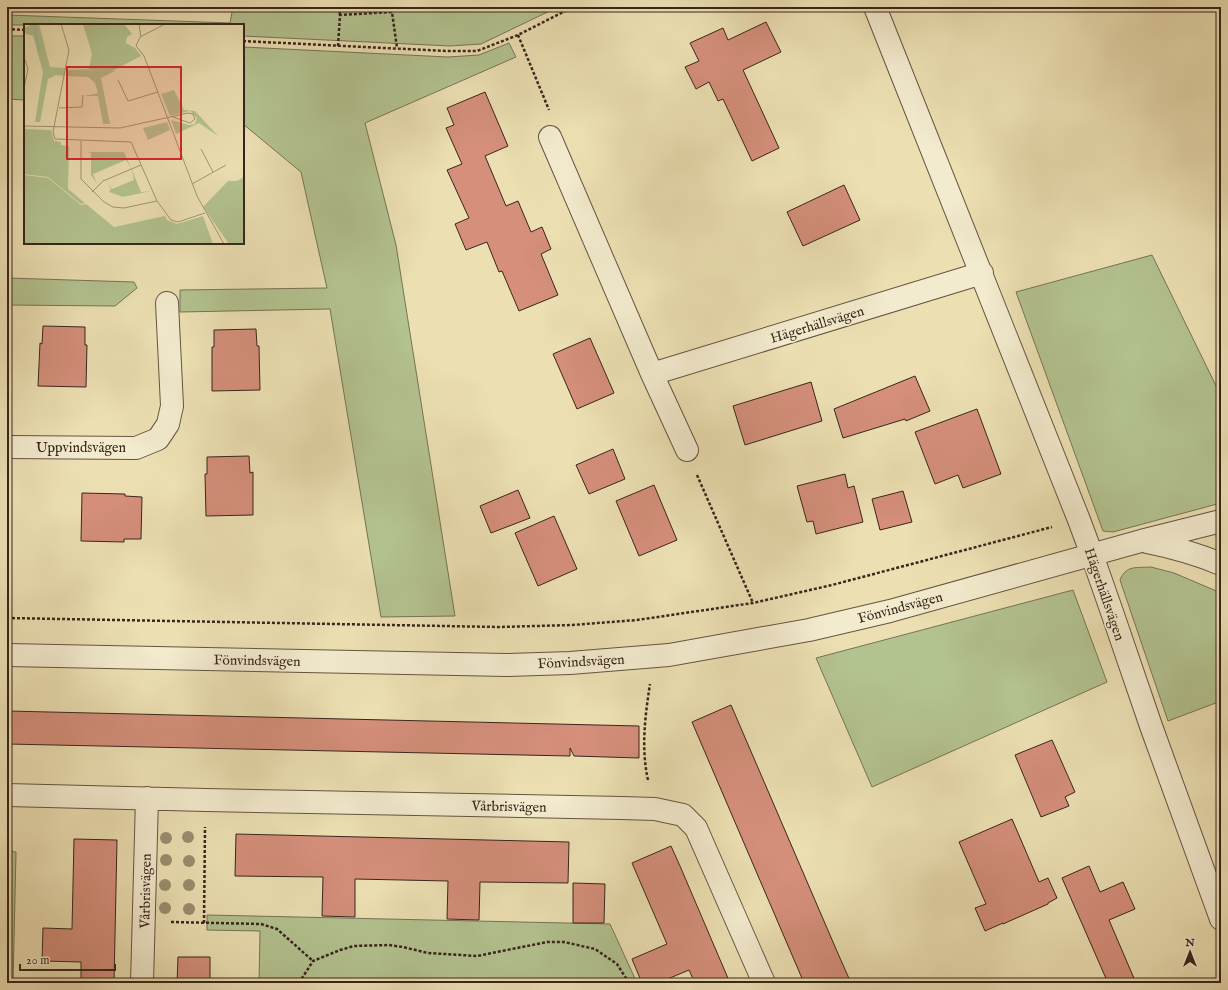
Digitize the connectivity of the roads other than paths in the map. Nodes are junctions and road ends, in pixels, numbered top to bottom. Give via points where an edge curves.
1 (875, 7) edge
2 (550, 137) road end
3 (982, 273) junction
4 (167, 303) dead end
5 (652, 374) junction
6 (7, 447) edge
7 (687, 450) road end
8 (1221, 521) edge
9 (1142, 541) junction
10 (1092, 555) junction
11 (1221, 564) edge
12 (7, 655) edge
13 (7, 795) edge
14 (147, 798) junction
15 (1221, 919) edge
16 (142, 983) edge
17 (764, 983) edge

1 - 3 street, Hägerhällsvägen
2 - 5 street
3 - 5 street, Hägerhällsvägen
3 - 10 street, Hägerhällsvägen
4 - 6 street, Uppvindsvägen via 172,406 168,424 158,439 136,448
5 - 7 street
8 - 9 street, Fönvindsvägen
9 - 10 street, Fönvindsvägen
9 - 11 street, Fönvindsvägen via 1172,547
10 - 12 street, Fönvindsvägen via 890,611 809,630 669,655 620,660 570,664 493,664
10 - 15 street, Hägerhällsvägen
13 - 14 street, Vårbrisvägen
14 - 16 street, Vårbrisvägen
14 - 17 street, Vårbrisvägen via 655,809 683,815 696,828

